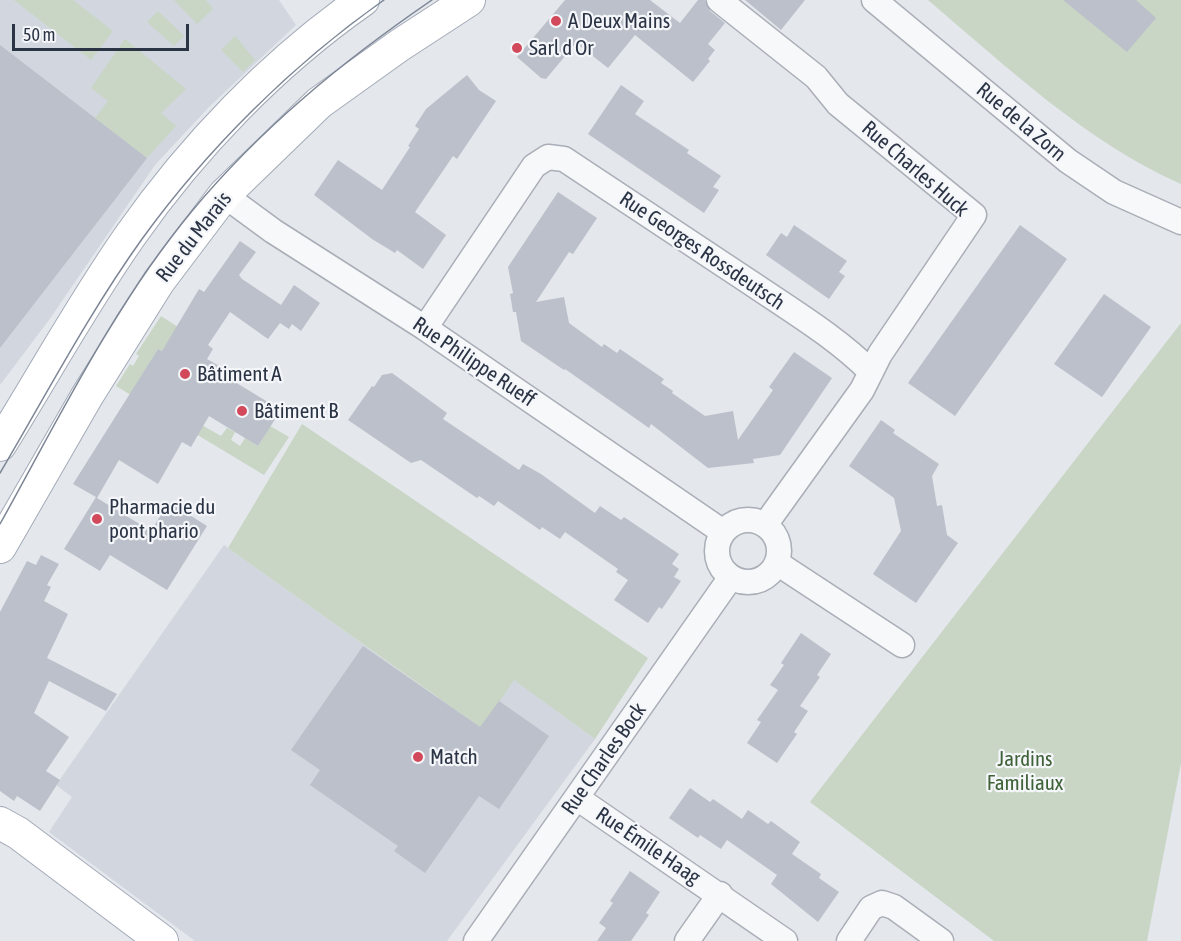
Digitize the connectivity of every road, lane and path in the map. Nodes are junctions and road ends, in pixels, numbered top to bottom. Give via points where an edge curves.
1 (363, 0) edge
2 (469, 0) edge
3 (719, 0) edge
4 (874, 0) edge
5 (224, 195) junction
6 (1181, 222) edge
7 (425, 328) junction
8 (871, 372) junction
9 (0, 446) edge
10 (765, 525) junction
11 (723, 532) junction
12 (0, 547) edge
13 (777, 563) junction
14 (730, 577) junction
15 (903, 645) dead end
16 (577, 798) junction
17 (5, 827) edge
18 (720, 894) junction
19 (162, 941) edge
20 (476, 941) edge
21 (687, 941) edge
22 (785, 941) edge
23 (849, 941) edge
24 (941, 941) edge

1 - 9 main road via 267,79 191,156 130,237
2 - 5 main road, Rue du Marais via 319,103
3 - 8 street, Rue Charles Huck via 816,77 838,104 974,214
4 - 6 street, Rue de la Zorn via 1068,161 1114,192
5 - 7 street, Rue Philippe Rueff
5 - 12 main road, Rue du Marais via 159,281
7 - 8 street, Rue Georges Rossdeutsch via 534,166 548,157 564,159 658,221 856,357
7 - 11 street, Rue Philippe Rueff
8 - 10 street
10 - 11 street via 739,521
10 - 13 street via 779,546
11 - 14 street via 718,561
13 - 14 street via 765,578 757,581
13 - 15 street
14 - 16 street, Rue Charles Bock
16 - 18 street, Rue Émile Haag
16 - 20 street, Rue Charles Bock
17 - 19 main road
18 - 21 street, Rue Émile Haag
18 - 22 street, Rue Émile Haag
23 - 24 street via 871,908 882,903 894,907

